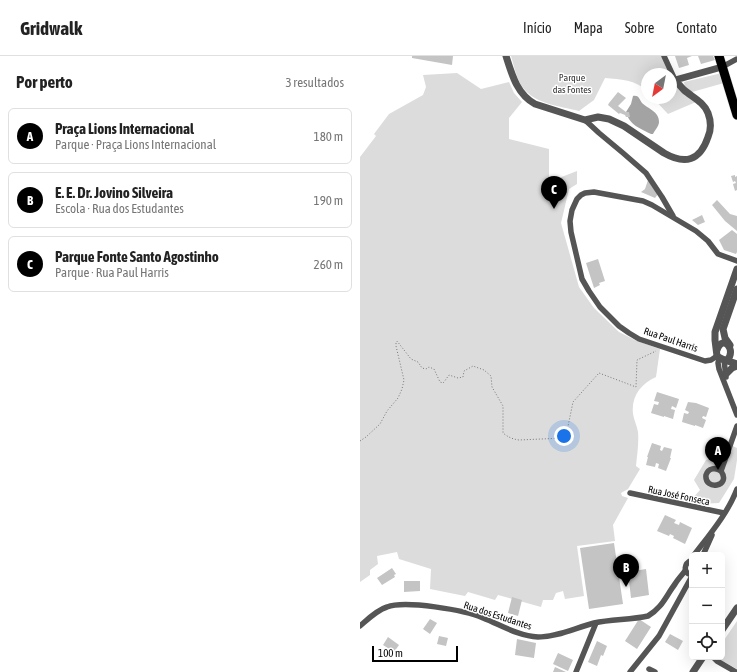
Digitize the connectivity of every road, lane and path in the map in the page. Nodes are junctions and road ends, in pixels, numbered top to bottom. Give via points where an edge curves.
1 (506, 56) edge
2 (664, 56) edge
3 (719, 56) edge
4 (737, 59) edge
5 (722, 67) junction
6 (670, 68) edge
7 (677, 79) edge
8 (677, 82) edge
9 (737, 115) edge
10 (585, 120) junction
11 (674, 218) junction
12 (737, 261) edge
13 (737, 269) edge
14 (737, 289) edge
15 (664, 347) junction
16 (733, 347) edge
17 (721, 357) junction
18 (737, 365) edge
19 (726, 374) junction
20 (725, 385) junction
21 (737, 415) edge
22 (737, 426) edge
23 (360, 441) edge
24 (721, 471) dead end
25 (737, 489) edge
26 (630, 493) dead end
27 (733, 498) junction
28 (736, 505) edge
29 (724, 514) junction
30 (717, 525) junction
31 (697, 552) edge
32 (704, 552) edge
33 (689, 562) edge
34 (685, 571) junction
35 (689, 574) edge
36 (689, 581) edge
37 (737, 608) edge
38 (596, 623) junction
39 (360, 626) edge
40 (725, 626) edge
41 (701, 660) edge
42 (716, 660) edge
43 (648, 669) dead end
44 (576, 672) edge
45 (630, 672) edge
46 (655, 672) edge
47 (693, 672) edge
48 (736, 672) edge

1 - 10 street via 516,84 530,102
2 - 6 street
3 - 5 main road
4 - 5 street
5 - 7 street
5 - 9 main road
8 - 10 street via 703,104 708,112 709,136 695,157 685,160 671,157 609,119 598,117
10 - 11 street via 598,134 646,173
11 - 12 street via 703,236 718,254
11 - 15 street, Rua Paul Harris via 643,202 594,192 581,195 577,199 570,221 582,279 600,308 629,333
13 - 17 street via 715,332
14 - 16 street via 723,329 725,338
15 - 17 street, Rua Paul Harris via 705,361
15 - 23 path via 637,360 636,387 599,373 573,402 564,438 519,440 503,433 503,406 492,387 488,372 473,366 464,371 462,377 449,375 443,383 440,382 434,369 422,368 397,341 404,380 402,389 380,424
16 - 17 street via 732,357
16 - 17 street via 725,343 718,347
17 - 18 street
17 - 19 street
17 - 20 street via 718,364
18 - 19 street
19 - 20 street
20 - 21 street
22 - 24 street
25 - 27 street
26 - 29 street, Rua José Fonseca
27 - 28 street
27 - 29 street
29 - 30 street
30 - 31 street, Rua dos Estudantes
30 - 32 street
33 - 34 street, Rua dos Estudantes
34 - 35 street
34 - 38 street, Rua dos Estudantes via 660,606 648,616
36 - 45 street via 659,636
37 - 40 street
38 - 39 street, Rua dos Estudantes via 557,635 529,636 482,617 429,606 397,605 382,609
38 - 44 street
41 - 47 street
42 - 48 street
43 - 46 street

